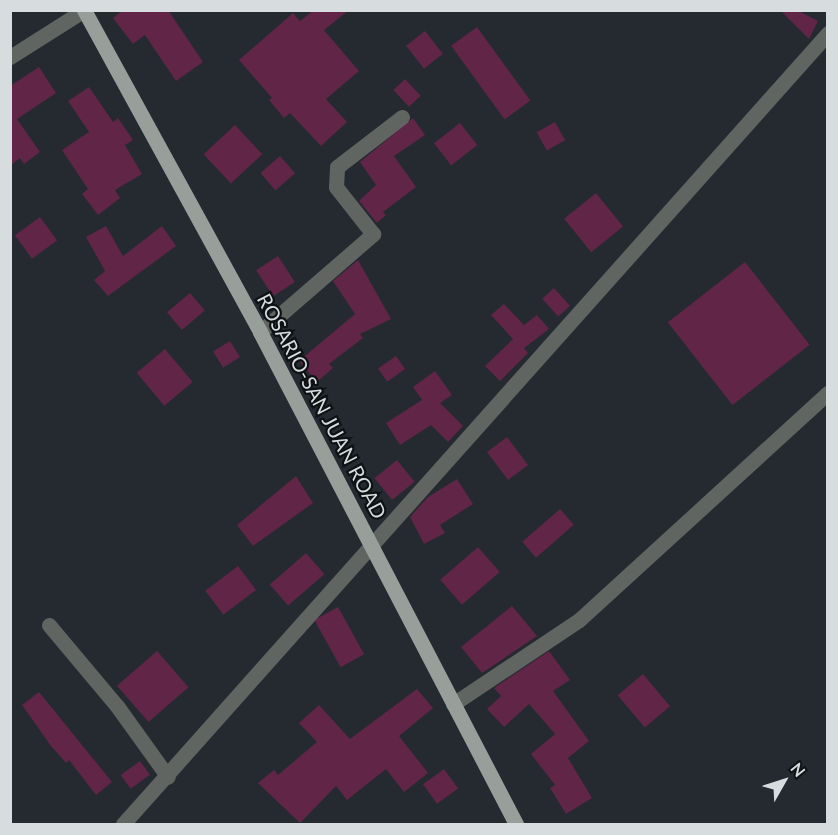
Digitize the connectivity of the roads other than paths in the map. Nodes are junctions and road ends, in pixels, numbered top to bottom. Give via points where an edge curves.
1 (84, 10) edge
2 (828, 33) edge
3 (10, 57) edge
4 (402, 117) dead end
5 (260, 332) junction
6 (828, 393) edge
7 (371, 544) junction
8 (49, 626) dead end
9 (453, 704) junction
10 (168, 777) junction
11 (123, 825) edge
12 (516, 825) edge

1 - 3 street
1 - 5 main road, ROSARIO-SAN JUAN ROAD
2 - 7 street
4 - 5 street via 337,167 336,187 373,234
5 - 7 main road, ROSARIO-SAN JUAN ROAD
6 - 9 street via 579,620
7 - 9 main road, ROSARIO-SAN JUAN ROAD
7 - 10 street
8 - 10 street via 117,706
9 - 12 main road, ROSARIO-SAN JUAN ROAD
10 - 11 street

